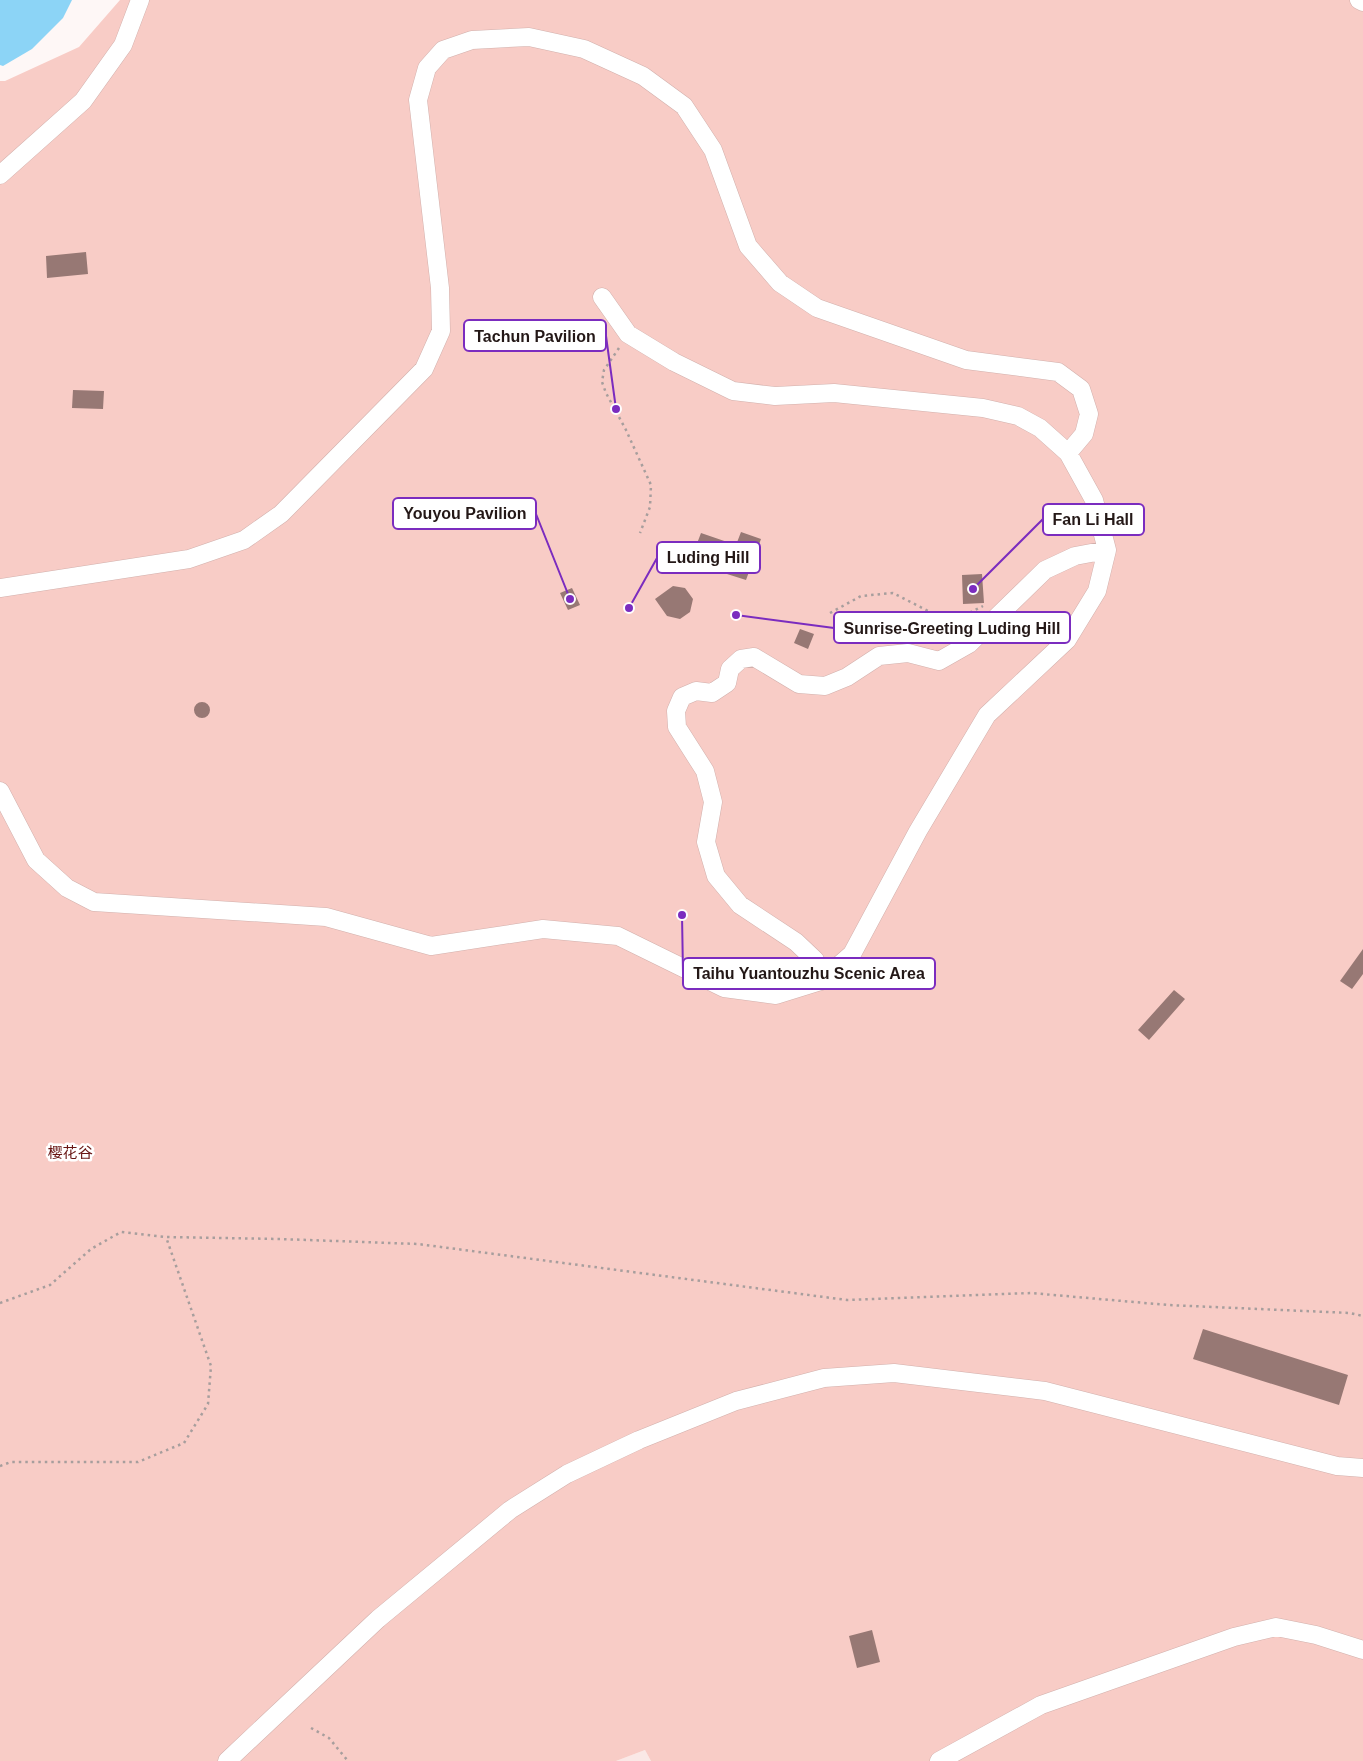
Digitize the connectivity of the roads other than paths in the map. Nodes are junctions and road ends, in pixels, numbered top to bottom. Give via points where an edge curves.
1 (140, 0) edge
2 (1359, 0) edge
3 (1363, 2) edge
4 (0, 175) edge
5 (602, 297) dead end
6 (1068, 453) junction
7 (1107, 550) junction
8 (0, 588) edge
9 (0, 791) edge
10 (821, 981) junction
11 (1363, 1468) edge
12 (1363, 1650) edge
13 (228, 1761) edge
14 (940, 1761) edge

1 - 4 lane via 123,45 82,101
2 - 3 lane
5 - 6 lane via 628,334 674,362 733,391 774,396 834,393 983,408 1018,416 1040,428
6 - 7 lane via 1094,500
6 - 8 lane via 1084,434 1089,414 1082,389 1058,372 966,360 817,308 780,283 748,246 713,150 684,106 643,76 584,49 528,37 472,40 443,50 427,68 418,100 440,288 440,331 424,369 281,514 244,540 190,559
7 - 10 lane via 1097,591 1067,640 986,715 918,831 852,954
7 - 10 lane via 1075,556 1045,570 969,644 939,661 908,653 879,656 847,677 824,686 799,684 754,657 741,659 730,669 727,683 712,694 696,691 682,697 676,711 677,727 705,771 713,802 706,842 716,876 740,905 796,942 815,960
9 - 10 lane via 36,860 67,888 94,902 326,917 431,946 543,929 618,936 724,988 776,995
11 - 13 lane via 1337,1466 1045,1391 894,1374 816,1380 736,1401 639,1440 566,1474 510,1510 378,1619
12 - 14 lane via 1276,1627 1234,1637 1041,1705

